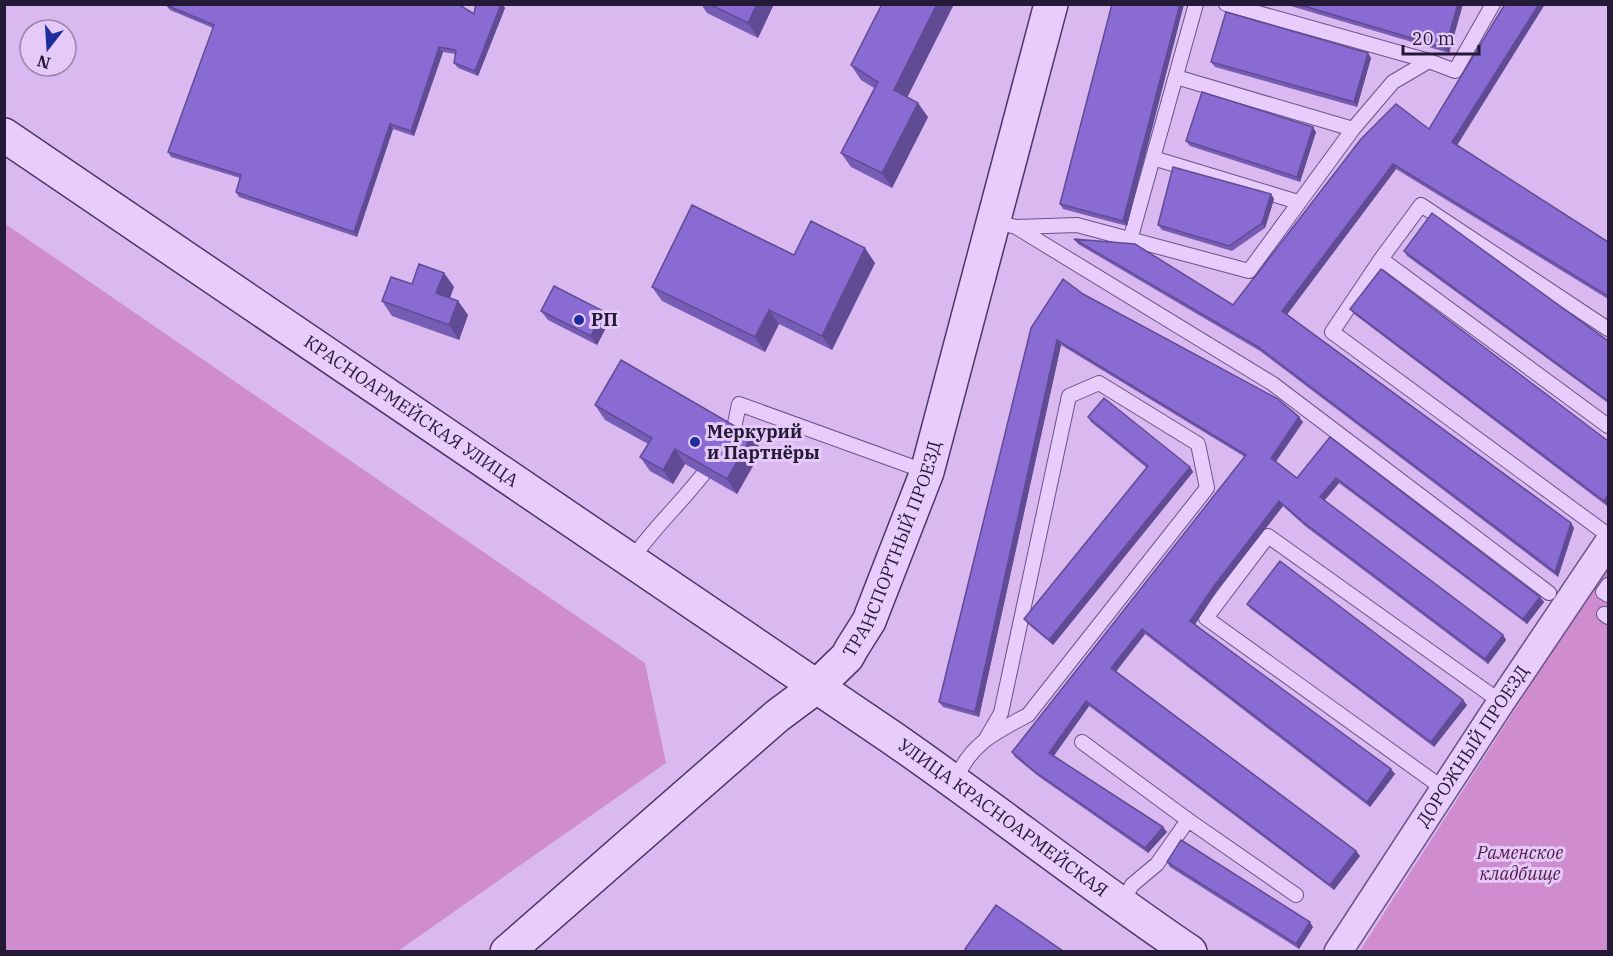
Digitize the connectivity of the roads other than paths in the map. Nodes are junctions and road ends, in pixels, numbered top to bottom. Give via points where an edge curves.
1 (1051, 4) edge
2 (1196, 4) edge
3 (1226, 4) edge
4 (1493, 4) edge
5 (1429, 61) junction
6 (1176, 77) junction
7 (1353, 129) junction
8 (4, 135) edge
9 (1153, 159) junction
10 (1298, 202) junction
11 (1004, 224) junction
12 (1130, 240) junction
13 (1381, 259) junction
14 (1608, 329) edge
15 (1608, 426) edge
16 (927, 472) junction
17 (1608, 535) edge
18 (1608, 543) edge
19 (632, 559) junction
20 (1608, 585) edge
21 (1550, 593) dead end
22 (1608, 595) edge
23 (816, 687) junction
24 (1501, 702) junction
25 (987, 737) junction
26 (1082, 741) dead end
27 (955, 781) junction
28 (1444, 789) junction
29 (1188, 820) junction
30 (1296, 896) dead end
31 (1121, 905) junction
32 (507, 951) edge
33 (1190, 951) edge
34 (1338, 951) edge

1 - 11 main road, ТРАНСПОРТНЫЙ ПРОЕЗД
2 - 6 lane
3 - 5 lane
4 - 5 lane via 1455,71
5 - 7 lane via 1393,82
6 - 7 lane
6 - 9 lane
7 - 10 lane
8 - 19 main road, КРАСНОАРМЕЙСКАЯ УЛИЦА
9 - 10 lane
9 - 12 lane
10 - 12 lane via 1249,271
11 - 12 lane via 1077,225
11 - 16 main road, ТРАНСПОРТНЫЙ ПРОЕЗД
11 - 21 lane via 1273,384
13 - 14 lane via 1421,205
13 - 15 lane
13 - 17 lane via 1332,332
16 - 19 lane via 739,404 733,433 704,474
16 - 23 main road, ТРАНСПОРТНЫЙ ПРОЕЗД via 869,621 847,657
18 - 24 street, ДОРОЖНЫЙ ПРОЕЗД
19 - 23 main road, КРАСНОАРМЕЙСКАЯ УЛИЦА
20 - 22 lane via 1604,592
23 - 27 main road, УЛИЦА КРАСНОАРМЕЙСКАЯ
23 - 32 main road, ТРАНСПОРТНЫЙ ПРОЕЗД via 777,716
24 - 28 street, ДОРОЖНЫЙ ПРОЕЗД
24 - 28 lane via 1268,536 1206,618
25 - 25 lane via 1028,715 1207,488 1198,444 1099,383 1069,396 1001,713
25 - 27 lane via 960,768
26 - 29 lane
27 - 31 main road, УЛИЦА КРАСНОАРМЕЙСКАЯ
28 - 34 street, ДОРОЖНЫЙ ПРОЕЗД
29 - 30 lane
29 - 31 lane via 1157,864 1132,885
31 - 33 main road, УЛИЦА КРАСНОАРМЕЙСКАЯ

